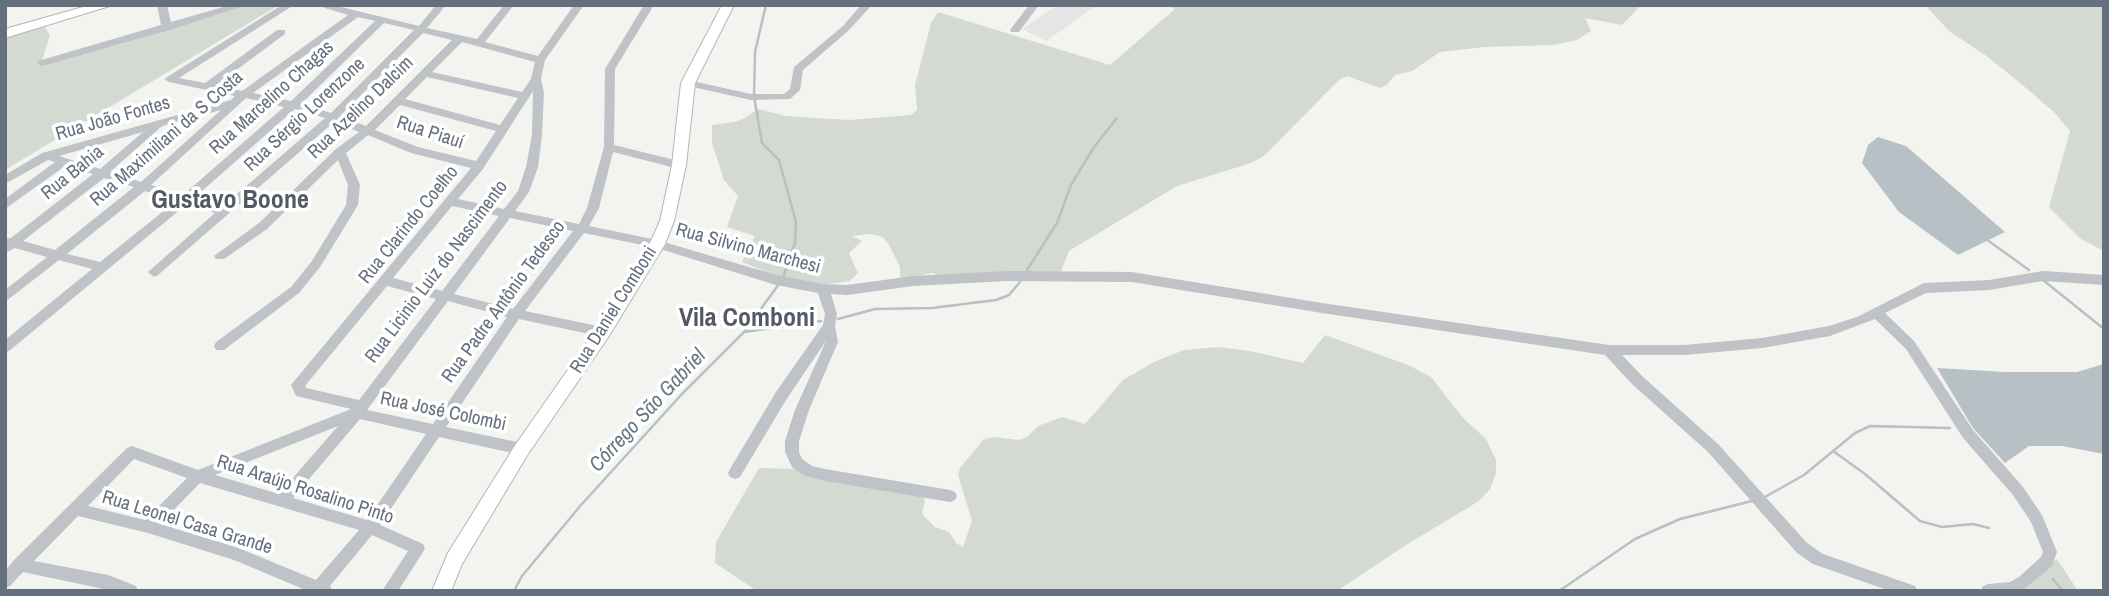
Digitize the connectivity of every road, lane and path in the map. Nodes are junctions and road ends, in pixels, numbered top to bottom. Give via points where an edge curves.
1 (106, 5) edge
2 (162, 5) edge
3 (241, 5) edge
4 (289, 5) edge
5 (320, 5) edge
6 (374, 5) edge
7 (441, 5) edge
8 (509, 5) edge
9 (579, 5) edge
10 (649, 5) edge
11 (728, 5) edge
12 (867, 5) edge
13 (1034, 5) edge
14 (360, 14) junction
15 (382, 20) junction
16 (167, 28) junction
17 (421, 29) junction
18 (1015, 30) dead end
19 (281, 32) dead end
20 (5, 34) edge
21 (460, 38) junction
22 (479, 43) junction
23 (540, 60) junction
24 (42, 63) dead end
25 (423, 72) junction
26 (536, 79) junction
27 (688, 83) junction
28 (207, 87) junction
29 (525, 96) junction
30 (239, 98) junction
31 (396, 100) junction
32 (293, 105) junction
33 (333, 117) junction
34 (161, 123) junction
35 (368, 130) junction
36 (504, 130) junction
37 (609, 147) junction
38 (340, 152) junction
39 (46, 156) junction
40 (63, 162) junction
41 (679, 165) junction
42 (479, 166) junction
43 (101, 174) junction
44 (5, 180) edge
45 (142, 187) junction
46 (184, 200) junction
47 (451, 202) junction
48 (5, 205) edge
49 (225, 212) junction
50 (508, 214) junction
51 (582, 228) junction
52 (8, 244) edge
53 (657, 244) junction
54 (59, 254) junction
55 (220, 256) dead end
56 (100, 267) junction
57 (154, 272) dead end
58 (2104, 280) edge
59 (385, 281) junction
60 (823, 289) junction
61 (445, 296) junction
62 (5, 297) edge
63 (1876, 312) junction
64 (516, 314) junction
65 (829, 326) junction
66 (603, 332) junction
67 (220, 346) dead end
68 (5, 347) edge
69 (1609, 350) junction
70 (298, 385) joint
71 (359, 409) junction
72 (436, 429) junction
73 (522, 449) junction
74 (735, 473) dead end
75 (198, 476) junction
76 (950, 496) dead end
77 (282, 500) junction
78 (75, 509) junction
79 (148, 527) junction
80 (370, 527) junction
81 (19, 565) junction
82 (5, 581) edge
83 (320, 590) edge
84 (131, 591) edge
85 (389, 591) edge
86 (441, 591) edge
87 (1910, 591) edge
88 (1988, 591) edge

1 - 20 main road
2 - 16 street
3 - 16 street
4 - 28 street, Rua Piauí via 169,79
5 - 14 street
6 - 14 street, Rua Maximiliani da S Costa
7 - 17 street, Rua Sérgio Lorenzone
8 - 22 street
9 - 23 street, Rua Licinio Luiz do Nascimento
10 - 37 street, Rua Padre Antônio Tedesco via 610,69
11 - 27 street, Rua Daniel Comboni
12 - 27 street via 798,69 794,90 786,97 757,98
13 - 18 street
14 - 15 street
14 - 30 street, Rua Maximiliani da S Costa
15 - 17 street
15 - 32 street, Rua Marcelino Chagas
16 - 24 street
17 - 21 street
17 - 33 street, Rua Sérgio Lorenzone
19 - 28 street
21 - 22 street
21 - 25 street, Rua Azelino Dalcim
22 - 23 street
23 - 26 street, Rua Licinio Luiz do Nascimento
25 - 29 street
25 - 31 street, Rua Azelino Dalcim
26 - 29 street, Rua Clarindo Coelho
26 - 50 street, Rua Licinio Luiz do Nascimento via 539,93 532,167
27 - 41 street, Rua Daniel Comboni
28 - 30 street, Rua Piauí
29 - 36 street, Rua Clarindo Coelho
30 - 32 street, Rua Piauí
30 - 34 street, Rua João Fontes
30 - 45 street, Rua Maximiliani da S Costa
31 - 35 street, Rua Azelino Dalcim
31 - 36 street
32 - 33 street, Rua Piauí
32 - 46 street, Rua Marcelino Chagas
33 - 35 street, Rua Piauí
33 - 49 street, Rua Sérgio Lorenzone
34 - 39 street, Rua João Fontes
34 - 43 street, Rua Bahia
35 - 38 street, Rua Azelino Dalcim
35 - 42 street, Rua Piauí via 415,150
36 - 42 street, Rua Clarindo Coelho
37 - 41 street
37 - 51 street, Rua Padre Antônio Tedesco via 593,208
38 - 55 street, Rua Azelino Dalcim via 263,226
38 - 67 street via 355,193 338,229 295,290
39 - 40 street
39 - 44 street, Rua João Fontes
40 - 43 street
40 - 48 street
41 - 53 street, Rua Daniel Comboni
42 - 47 street, Rua Clarindo Coelho
43 - 45 street
43 - 52 street, Rua Bahia
45 - 46 street
45 - 54 street, Rua Maximiliani da S Costa
46 - 49 street
46 - 56 street, Rua Marcelino Chagas
47 - 50 street, Rua Silvino Marchesi
47 - 59 street, Rua Clarindo Coelho
49 - 57 street, Rua Sérgio Lorenzone
50 - 51 street, Rua Silvino Marchesi
50 - 61 street, Rua Licinio Luiz do Nascimento
51 - 53 street, Rua Silvino Marchesi
51 - 64 street, Rua Padre Antônio Tedesco
52 - 54 street
53 - 60 street, Rua Silvino Marchesi via 780,281
53 - 66 street, Rua Daniel Comboni
54 - 56 street
54 - 62 street, Rua Maximiliani da S Costa
56 - 68 street, Rua Marcelino Chagas
58 - 63 street, Rua Silvino Marchesi via 2043,275 1989,285 1924,288
59 - 61 street
59 - 70 street, Rua Clarindo Coelho
60 - 65 street via 831,314
60 - 69 street, Rua Silvino Marchesi via 913,281 1132,277
61 - 64 street
61 - 71 street, Rua Licinio Luiz do Nascimento
63 - 69 street, Rua Silvino Marchesi via 1830,331 1762,343
63 - 88 street via 1910,345 1968,434 2037,519 2050,552 2047,561 2011,589
64 - 66 street
64 - 72 street, Rua Padre Antônio Tedesco
65 - 74 street
65 - 76 street via 832,342 792,440 797,463 825,475
66 - 73 street, Rua Daniel Comboni
69 - 87 street via 1713,448 1802,548 1818,559
70 - 71 street, Rua José Colombi via 301,392
71 - 72 street, Rua José Colombi
71 - 75 street
71 - 77 street, Rua Licinio Luiz do Nascimento
72 - 73 street, Rua José Colombi
72 - 80 street, Rua Padre Antônio Tedesco
73 - 86 street, Rua Daniel Comboni via 455,559
75 - 77 street, Rua Araújo Rosalino Pinto
75 - 78 street, Rua Araújo Rosalino Pinto via 132,452
75 - 79 street
77 - 80 street, Rua Araújo Rosalino Pinto
78 - 79 street, Rua Leonel Casa Grande
78 - 81 street
79 - 83 street, Rua Leonel Casa Grande via 236,554
80 - 83 street, Rua Padre Antônio Tedesco
80 - 85 street, Rua Araújo Rosalino Pinto via 418,549
81 - 82 street
81 - 84 street via 108,582

